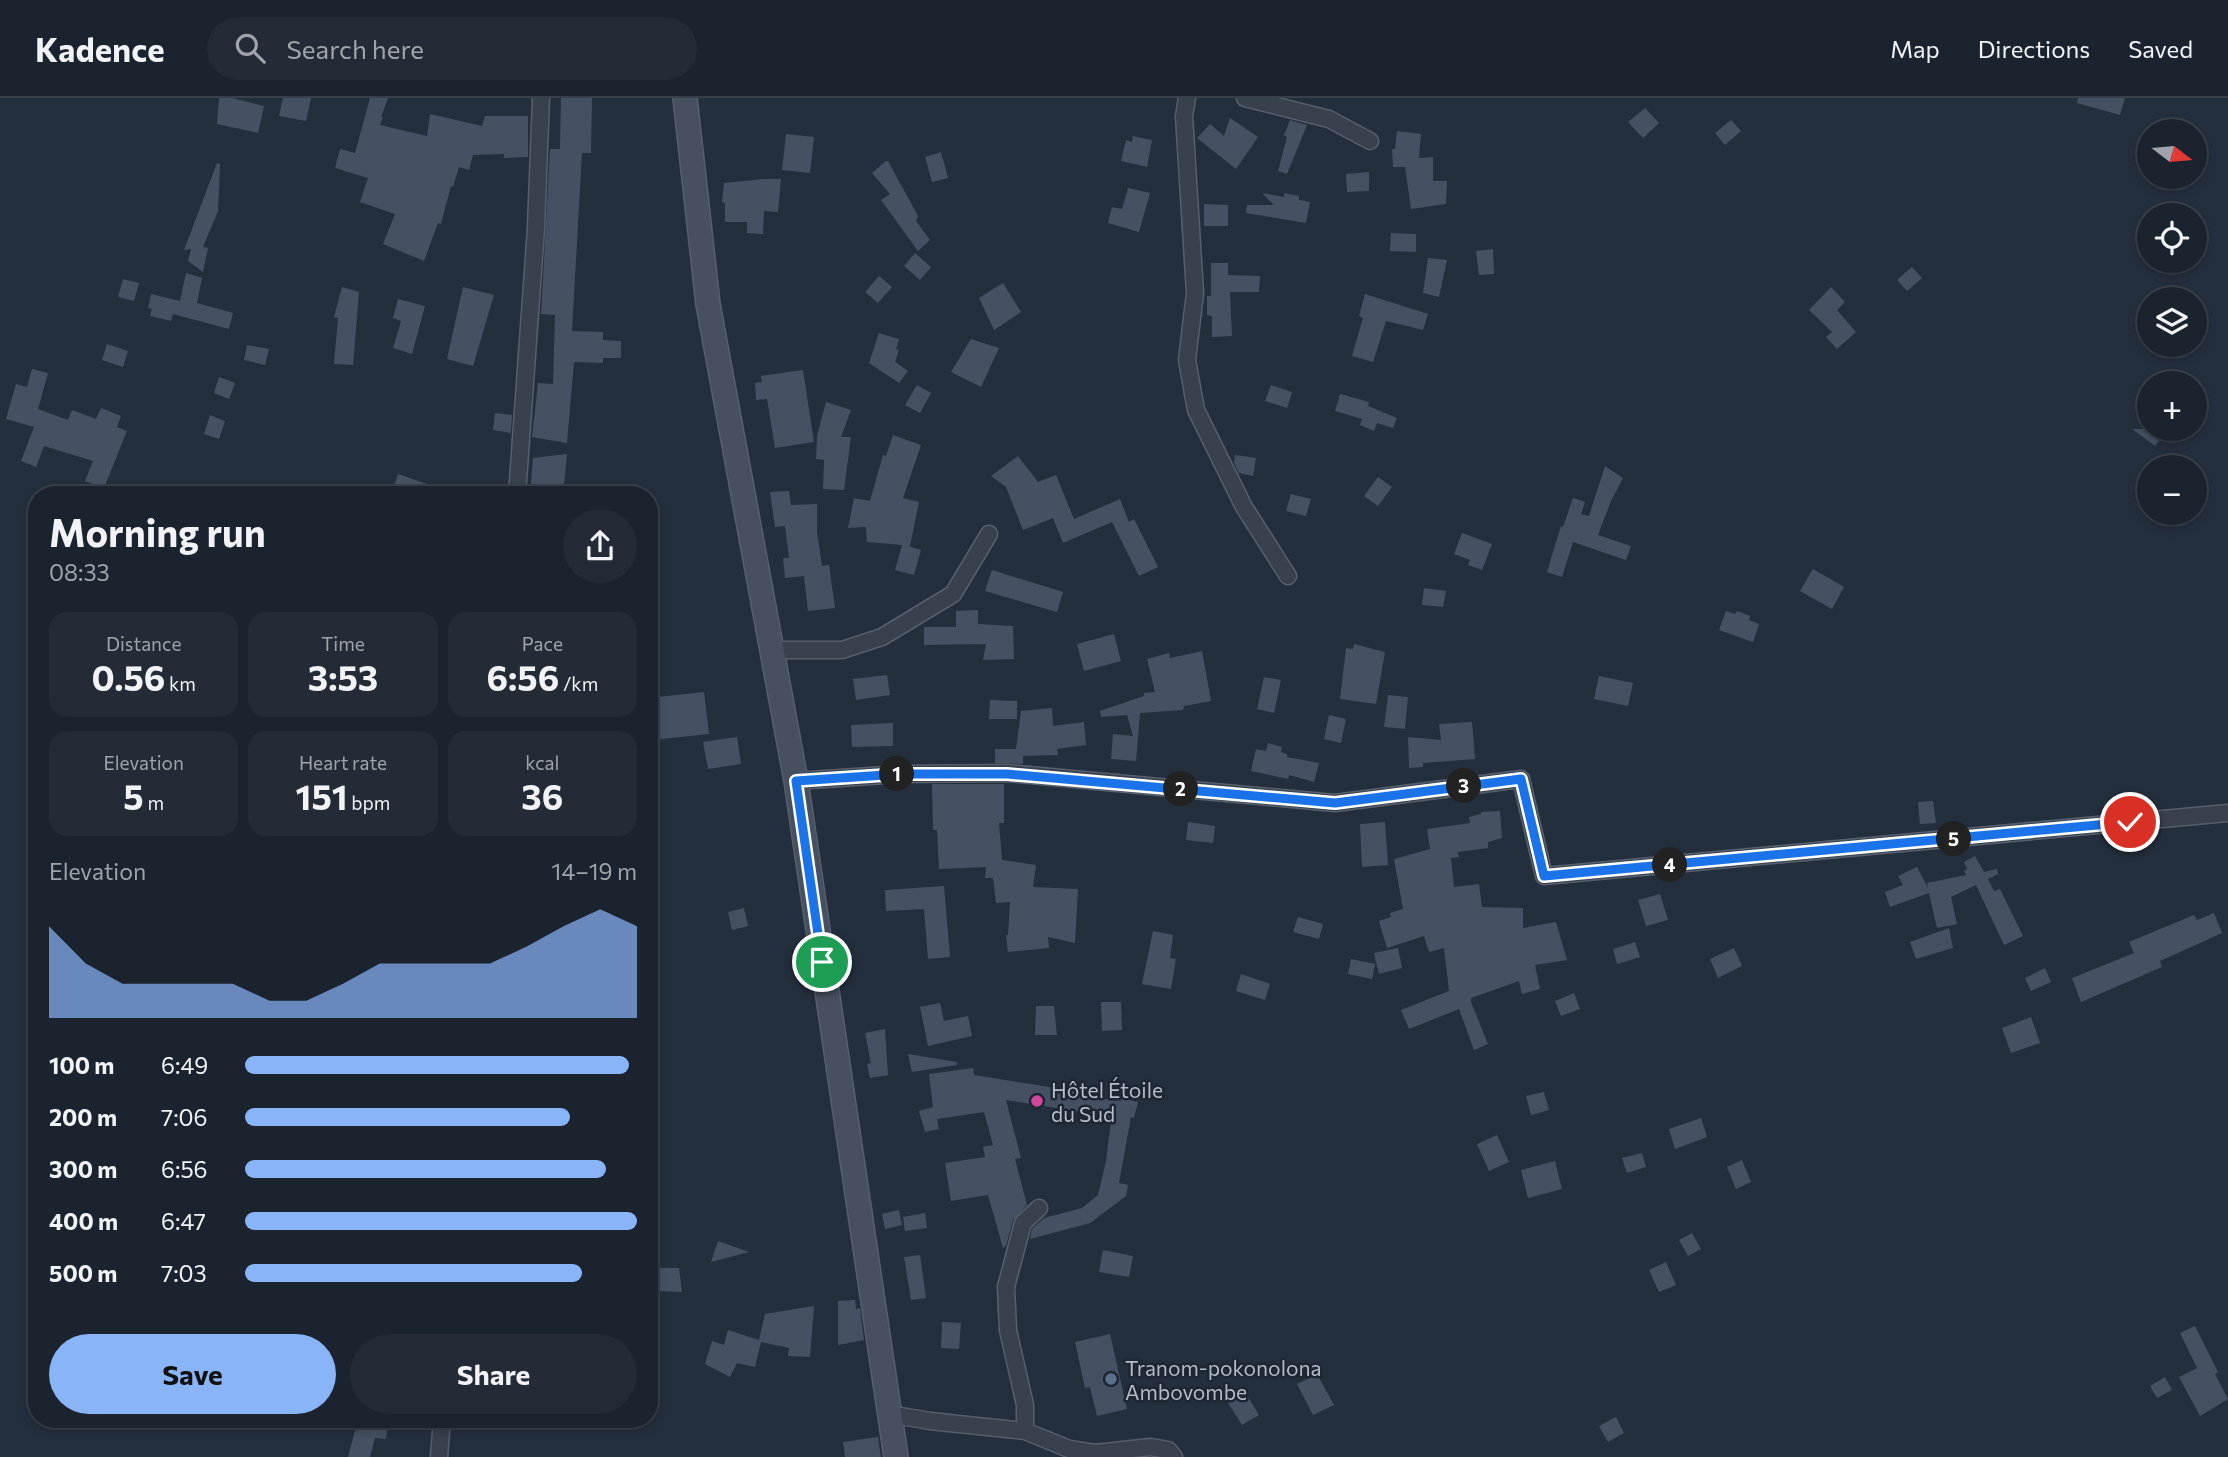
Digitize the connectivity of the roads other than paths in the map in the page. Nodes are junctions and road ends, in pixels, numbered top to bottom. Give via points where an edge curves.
1 (541, 98) edge
2 (685, 98) edge
3 (1186, 98) edge
4 (1245, 98) edge
5 (1370, 141) dead end
6 (518, 486) edge
7 (989, 534) dead end
8 (1288, 576) dead end
9 (772, 650) junction
10 (796, 781) junction
11 (2228, 813) edge
12 (1039, 1208) dead end
13 (889, 1414) junction
14 (441, 1428) edge
15 (1025, 1431) junction
16 (439, 1457) edge
17 (896, 1457) edge
18 (1174, 1457) edge

1 - 6 street
2 - 9 main road via 708,304
3 - 8 street via 1195,293 1187,360 1196,410 1244,507
4 - 5 street via 1329,119
7 - 9 street via 953,594 882,637 842,650
9 - 10 main road
10 - 11 street via 900,774 1007,774 1335,803 1521,779 1544,876
10 - 13 main road
12 - 15 street via 1023,1223 1006,1287 1008,1330 1025,1405
13 - 15 street
13 - 17 main road
14 - 16 street
15 - 18 street via 1069,1450 1151,1447 1168,1450

